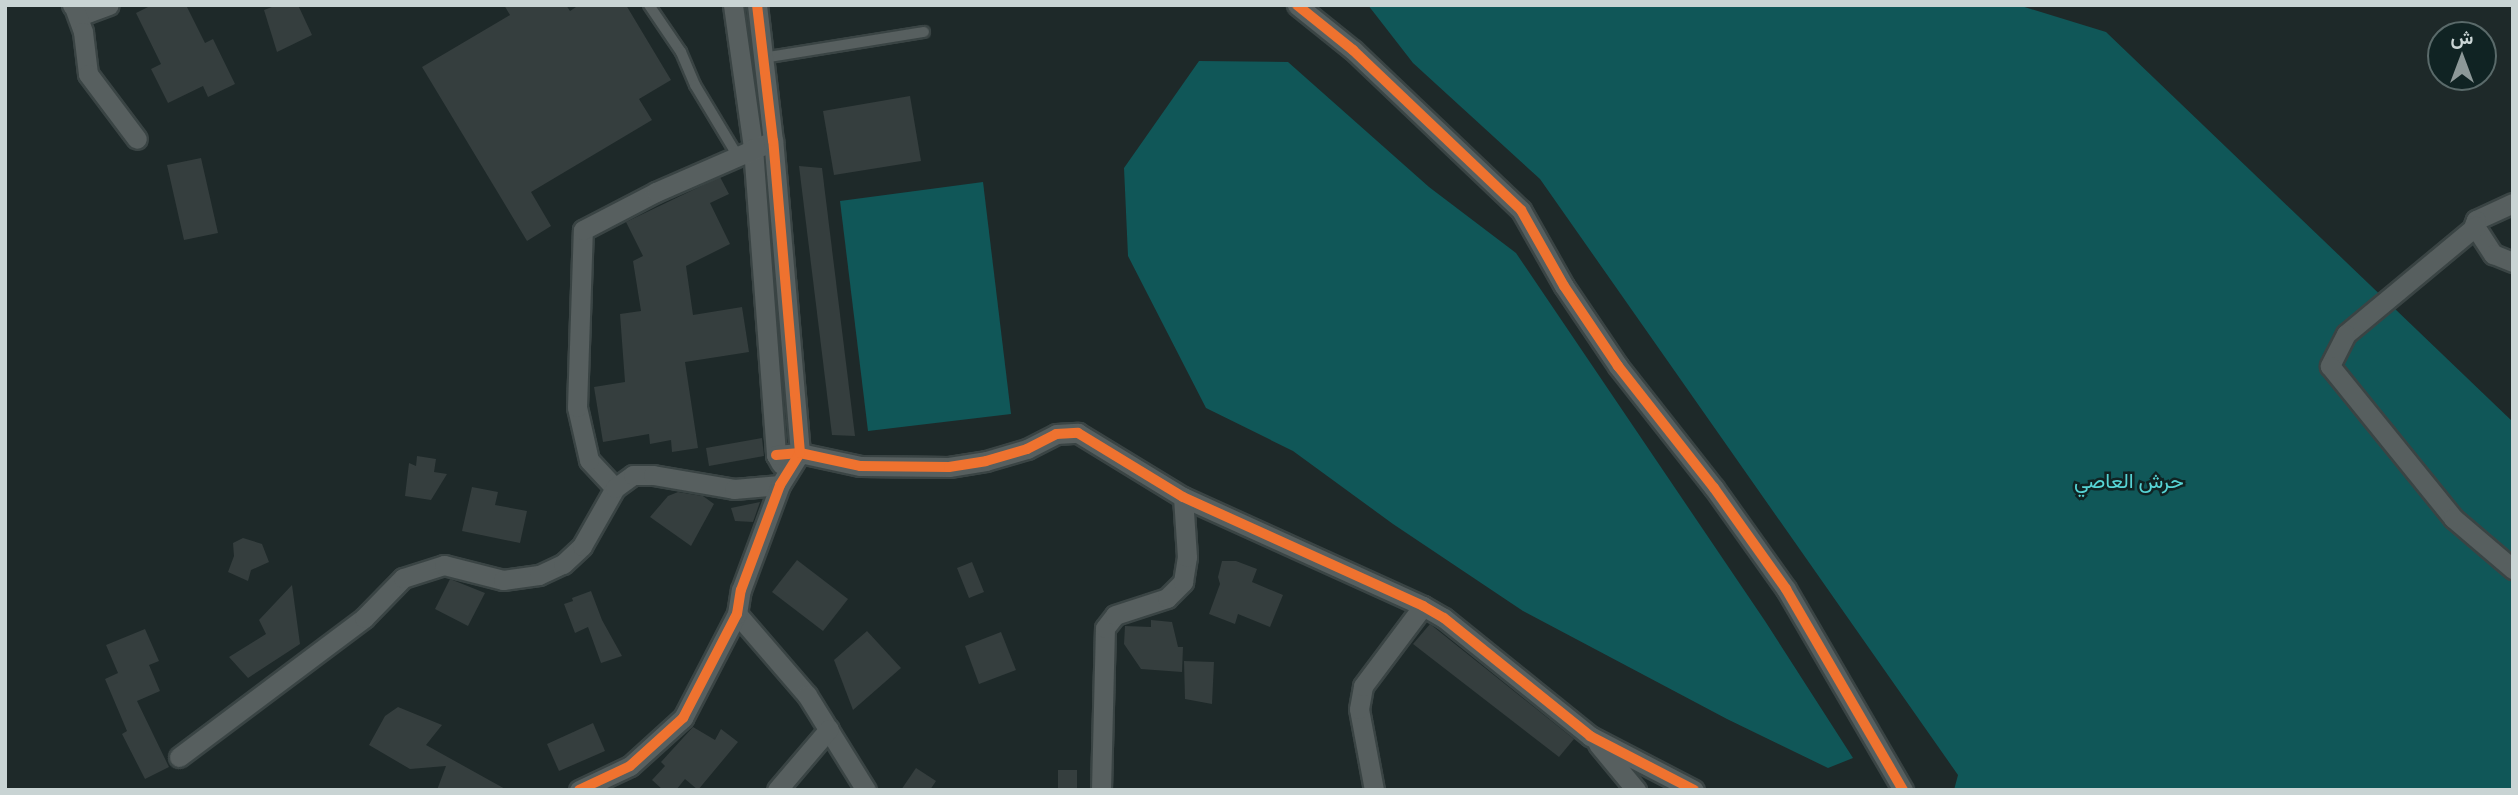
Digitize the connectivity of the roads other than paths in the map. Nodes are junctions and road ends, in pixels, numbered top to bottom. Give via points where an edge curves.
1 (109, 5) edge
2 (649, 5) edge
3 (733, 5) edge
4 (757, 5) edge
5 (1297, 5) edge
6 (73, 6) edge
7 (924, 32) dead end
8 (763, 58) junction
9 (137, 139) dead end
10 (773, 141) junction
11 (745, 151) junction
12 (2513, 203) edge
13 (2476, 226) junction
14 (2513, 262) edge
15 (790, 315) junction
16 (766, 319) junction
17 (800, 453) junction
18 (776, 455) junction
19 (783, 480) junction
20 (615, 488) junction
21 (1183, 497) junction
22 (2513, 569) edge
23 (1423, 606) junction
24 (737, 614) junction
25 (829, 729) junction
26 (1590, 736) junction
27 (179, 757) dead end
28 (579, 790) edge
29 (777, 790) edge
30 (866, 790) edge
31 (1101, 790) edge
32 (1374, 790) edge
33 (1636, 790) edge
34 (1694, 790) edge
35 (1903, 790) edge

1 - 6 street via 87,13
2 - 11 lane via 681,52 695,85
3 - 11 street
4 - 8 street
5 - 35 street via 1353,50 1521,210 1564,286 1618,366 1786,589
6 - 9 street via 83,32 88,74
7 - 8 lane
8 - 10 street
10 - 11 street
10 - 15 street
11 - 16 street
11 - 20 street via 583,230 577,407 589,460
12 - 13 street via 2476,220
13 - 14 street via 2493,254
13 - 22 street via 2346,334 2330,366 2453,518
15 - 16 street
15 - 17 street
16 - 18 street
17 - 18 street
17 - 19 street
17 - 21 street via 860,467 948,467 986,461 1056,435 1078,433
18 - 19 street
19 - 20 street via 734,489 633,475
19 - 24 street via 741,590
20 - 27 street via 582,546 563,564 539,575 503,579 444,565 403,578 364,618
21 - 23 street
21 - 31 street via 1187,557 1183,582 1167,597 1115,615 1105,628
23 - 26 street
23 - 32 street via 1363,686 1359,709
24 - 25 street via 807,695
24 - 28 street via 683,718 630,766
25 - 29 street
25 - 30 street
26 - 33 street
26 - 34 street

